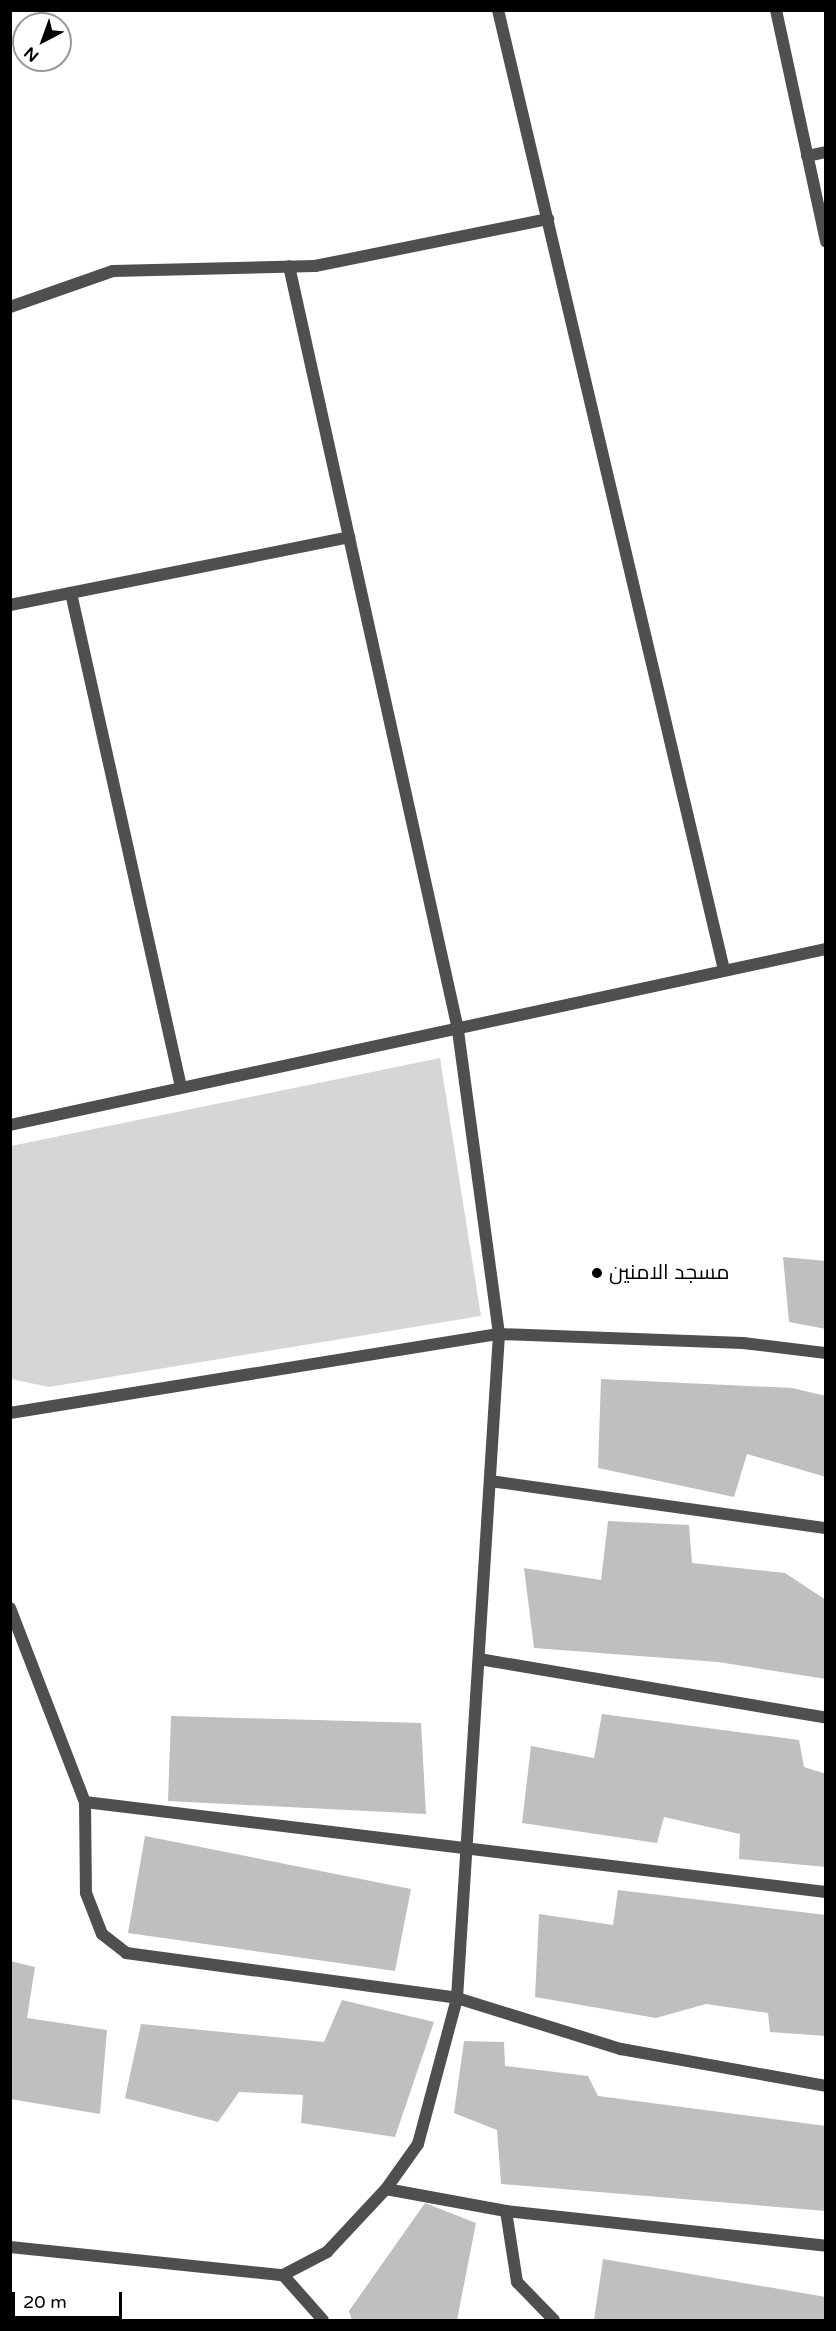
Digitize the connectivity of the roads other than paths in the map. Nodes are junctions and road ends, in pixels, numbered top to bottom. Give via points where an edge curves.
1 (498, 10) edge
2 (776, 10) edge
3 (825, 152) edge
4 (807, 156) junction
5 (548, 219) junction
6 (825, 242) edge
7 (289, 266) junction
8 (10, 307) edge
9 (349, 537) junction
10 (71, 593) junction
11 (10, 605) edge
12 (825, 949) edge
13 (724, 970) junction
14 (458, 1025) junction
15 (181, 1087) junction
16 (10, 1125) edge
17 (499, 1334) junction
18 (825, 1353) edge
19 (10, 1413) edge
20 (490, 1481) junction
21 (825, 1528) edge
22 (10, 1608) edge
23 (479, 1659) junction
24 (825, 1718) edge
25 (85, 1802) junction
26 (467, 1847) junction
27 (825, 1892) edge
28 (458, 1998) junction
29 (825, 2086) edge
30 (386, 2189) junction
31 (506, 2211) junction
32 (10, 2247) edge
33 (825, 2247) edge
34 (283, 2275) junction
35 (323, 2320) edge
36 (554, 2320) edge

1 - 5 street
2 - 4 street
3 - 4 street
4 - 6 street
5 - 7 street
5 - 13 street
7 - 8 street via 113,271
7 - 9 street
9 - 10 street
9 - 14 street
10 - 11 street
10 - 15 street
12 - 13 street
13 - 14 street
14 - 15 street
14 - 17 street
15 - 16 street
17 - 18 street via 743,1343
17 - 19 street
17 - 20 street
20 - 21 street
20 - 23 street
22 - 25 street
23 - 24 street
23 - 26 street
25 - 26 street
25 - 28 street via 86,1893 102,1934 126,1953
26 - 27 street
26 - 28 street
28 - 29 street via 621,2049
28 - 30 street via 418,2144
30 - 31 street
30 - 34 street via 327,2252
31 - 33 street
31 - 36 street via 517,2282
32 - 34 street
34 - 35 street

